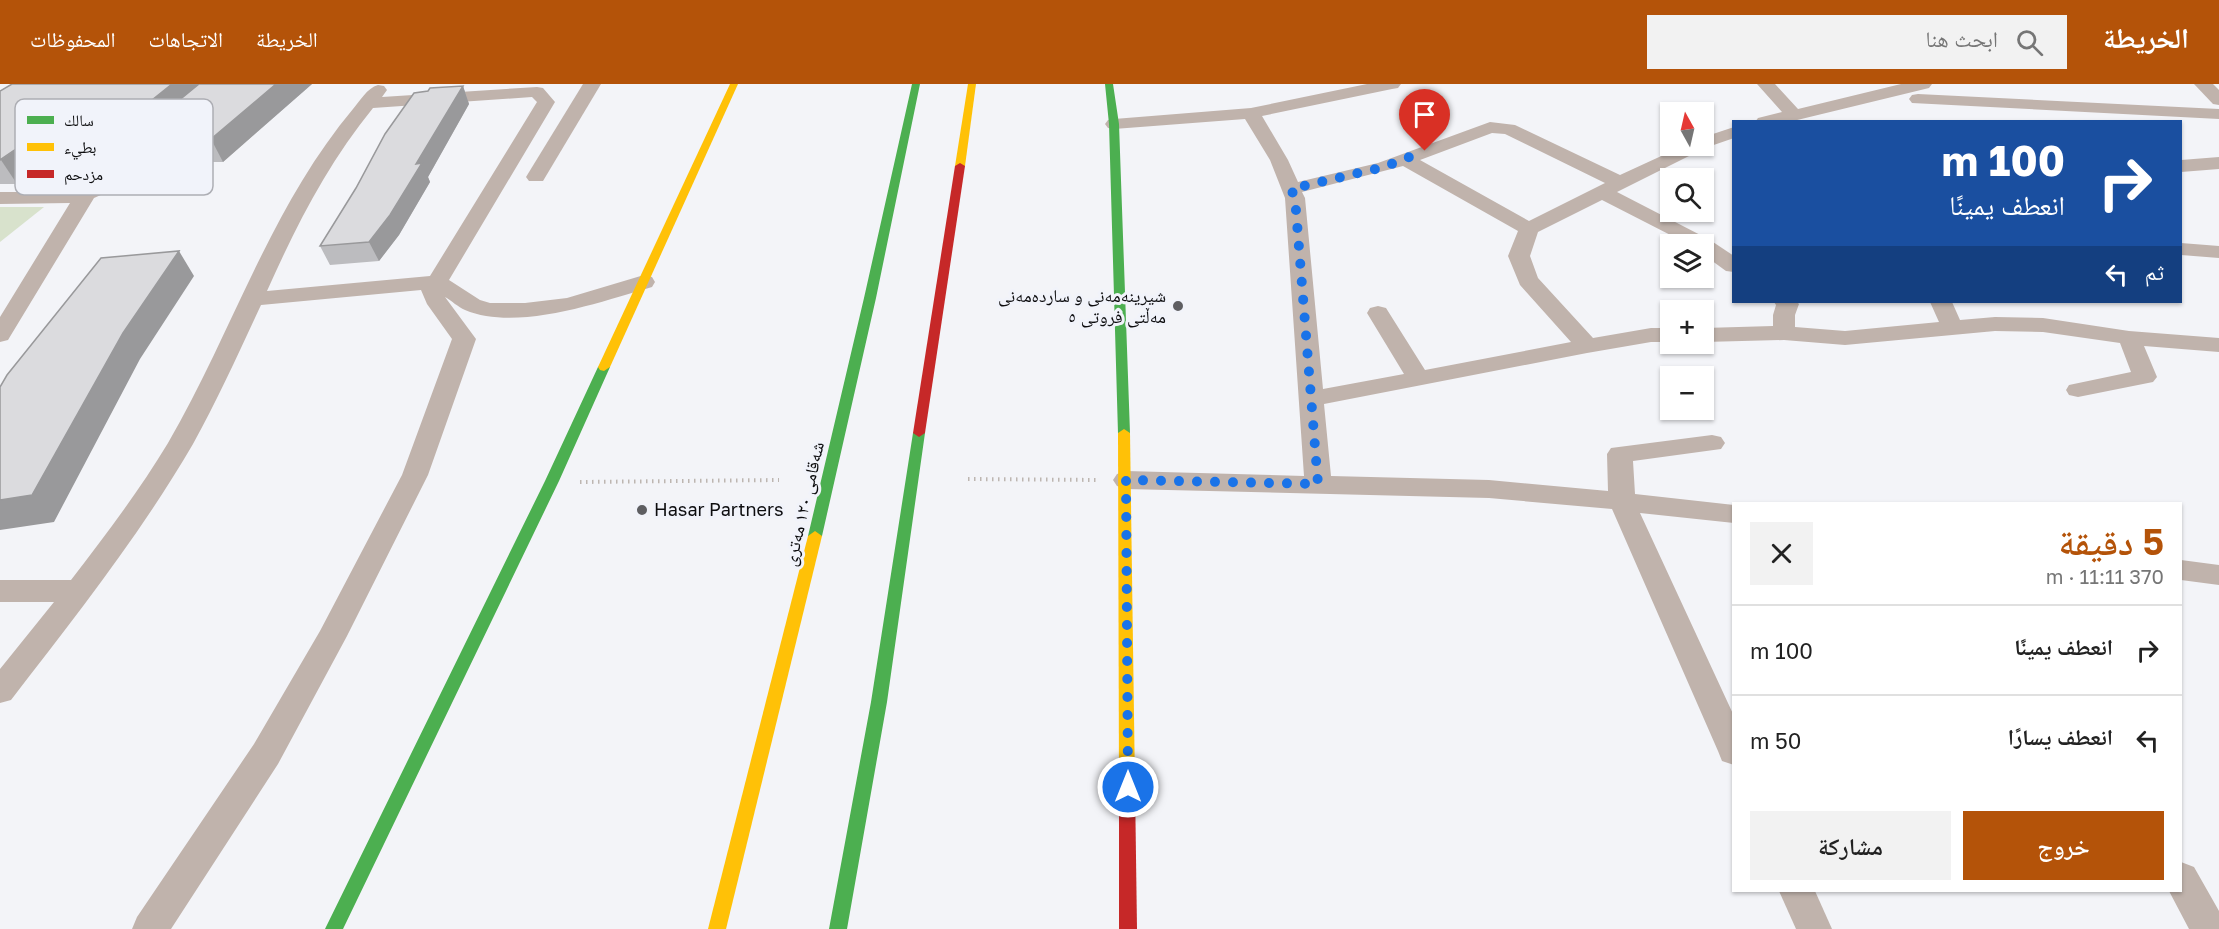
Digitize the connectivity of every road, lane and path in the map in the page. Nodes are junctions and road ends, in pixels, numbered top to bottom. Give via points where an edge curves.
1 (224, 84) edge
2 (383, 84) edge
3 (592, 84) edge
4 (734, 84) edge
5 (916, 84) edge
6 (972, 84) edge
7 (1110, 84) edge
8 (1392, 84) edge
9 (1766, 84) edge
10 (2203, 84) edge
11 (540, 88) edge
12 (1920, 96) edge
13 (206, 99) edge
14 (2219, 100) edge
15 (1974, 102) junction
16 (367, 103) junction
17 (1251, 113) junction
18 (1793, 114) junction
19 (2219, 114) edge
20 (1771, 120) edge
21 (1995, 120) edge
22 (1114, 124) junction
23 (1732, 133) edge
24 (1714, 139) edge
25 (1676, 156) edge
26 (1404, 159) junction
27 (2219, 163) edge
28 (2182, 166) edge
29 (536, 177) dead end
30 (1611, 187) junction
31 (1291, 189) junction
32 (85, 196) joint
33 (0, 198) edge
34 (1529, 229) junction
35 (1686, 234) edge
36 (2182, 249) edge
37 (1714, 252) edge
38 (2219, 252) edge
39 (1732, 265) edge
40 (437, 282) junction
41 (644, 282) junction
42 (252, 298) junction
43 (1789, 303) edge
44 (1941, 303) edge
45 (1378, 313) dead end
46 (1952, 327) junction
47 (1784, 333) junction
48 (1714, 334) edge
49 (0, 335) edge
50 (1660, 335) edge
51 (2128, 338) junction
52 (2219, 345) edge
53 (1587, 346) junction
54 (1418, 378) junction
55 (2078, 390) dead end
56 (1311, 399) junction
57 (1712, 443) dead end
58 (968, 479) dead end
59 (779, 480) dead end
60 (1126, 480) junction
61 (552, 482) junction
62 (1318, 484) junction
63 (1622, 502) junction
64 (1732, 514) edge
65 (2182, 570) edge
66 (2219, 575) edge
67 (0, 591) edge
68 (80, 591) junction
69 (0, 691) edge
70 (1732, 747) edge
71 (2182, 880) edge
72 (1797, 892) edge
73 (150, 929) edge
74 (334, 929) edge
75 (717, 929) edge
76 (838, 929) edge
77 (1128, 929) edge
78 (1814, 929) edge
79 (2209, 929) edge

1 - 13 street
2 - 16 street
3 - 29 street
4 - 41 main road
5 - 75 main road, شەقامی ١٢٠ مەتری via 795,621
6 - 76 main road via 879,702
7 - 22 main road
8 - 17 street
9 - 18 street
10 - 14 street
11 - 16 street
11 - 40 street via 546,102
12 - 15 street
12 - 18 street
15 - 19 street
15 - 21 street
16 - 42 street via 308,184
17 - 22 street
17 - 31 street
18 - 20 street
22 - 60 main road
23 - 24 street
25 - 30 street
26 - 30 street via 1490,127 1502,127
26 - 31 street
26 - 34 street
27 - 28 street
30 - 34 street
30 - 35 street
31 - 56 street via 1302,261
32 - 33 street
32 - 49 street
34 - 53 street via 1519,256 1528,280
36 - 38 street
37 - 39 street
40 - 41 street via 472,306 525,310 568,304
40 - 42 street
40 - 73 street via 432,290 437,304 465,339 415,475 333,636 266,754
41 - 61 main road
42 - 68 street via 186,432
43 - 47 street
44 - 46 street
45 - 54 street
46 - 47 street via 1845,338
46 - 51 street via 2043,326
47 - 48 street
50 - 53 street
51 - 52 street
51 - 55 street via 2145,377
53 - 54 street
54 - 56 street
56 - 62 street
57 - 63 street via 1620,454
58 - 60 path
59 - 61 path
60 - 62 street
60 - 77 main road
61 - 74 main road
62 - 63 street via 1489,489
63 - 64 street
63 - 70 street
65 - 66 street
67 - 68 street
68 - 69 street
71 - 79 street
72 - 78 street

